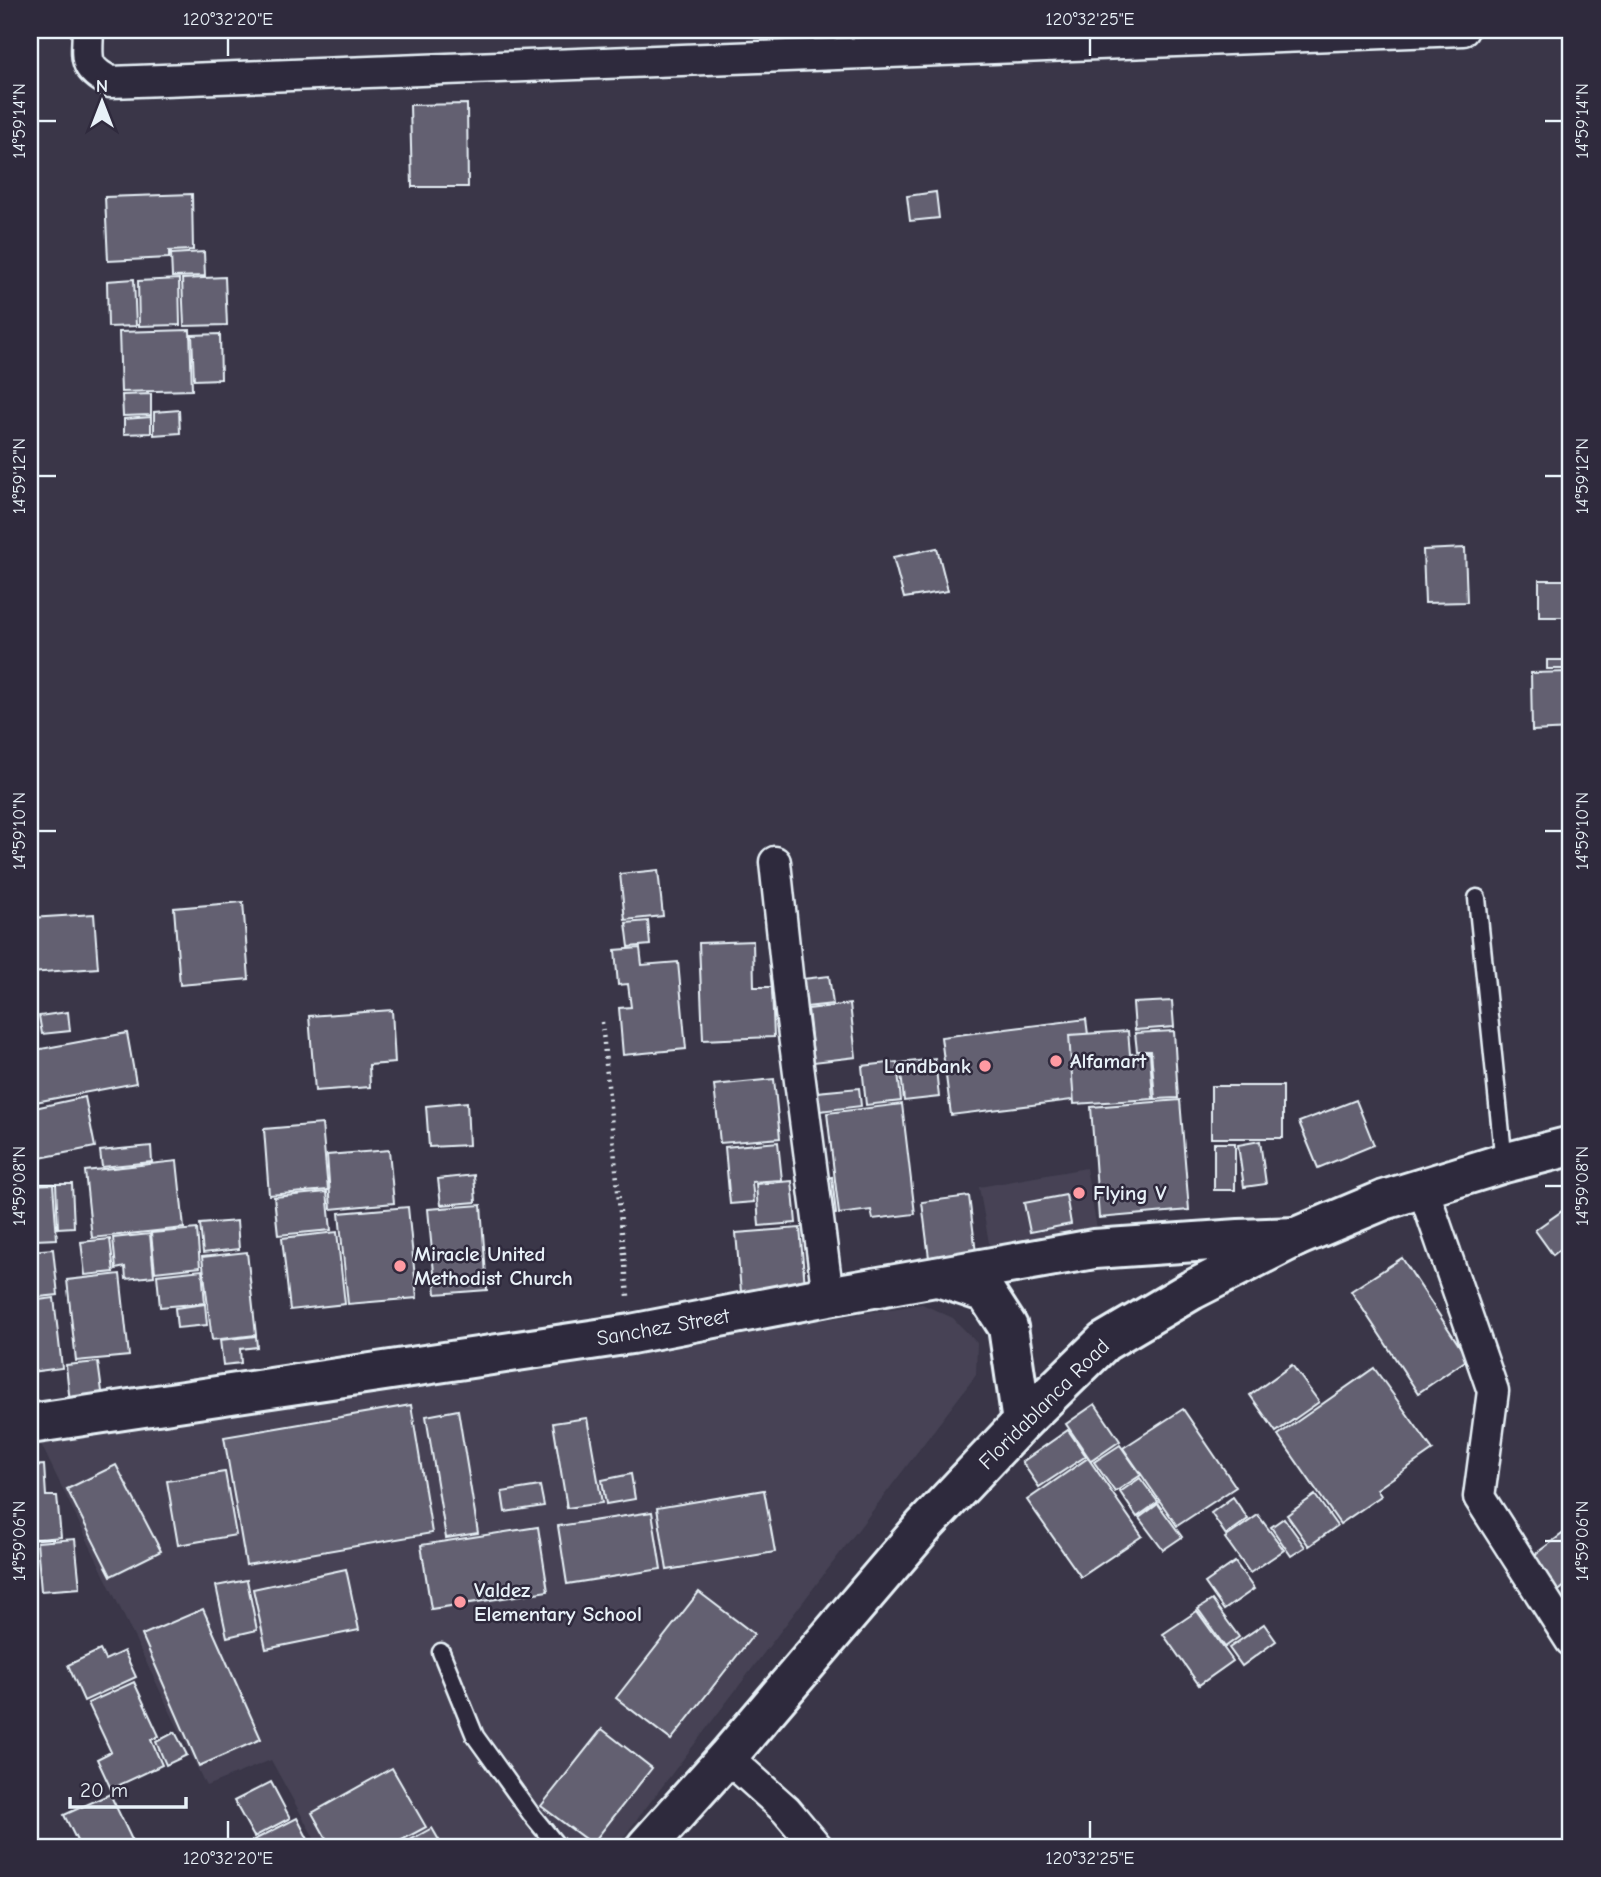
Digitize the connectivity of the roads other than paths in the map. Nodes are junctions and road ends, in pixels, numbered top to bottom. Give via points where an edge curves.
1 (88, 30) edge
2 (1463, 30) edge
3 (1307, 33) edge
4 (775, 862) dead end
5 (1477, 898) dead end
6 (1571, 1146) edge
7 (1504, 1163) junction
8 (1422, 1186) junction
9 (1296, 1237) junction
10 (938, 1277) junction
11 (828, 1296) junction
12 (1022, 1422) junction
13 (30, 1424) edge
14 (1571, 1641) edge
15 (441, 1652) dead end
16 (727, 1757) junction
17 (558, 1847) edge
18 (646, 1847) edge
19 (817, 1847) edge

1 - 3 street via 87,61 96,75 111,82
2 - 3 street
4 - 11 street
5 - 7 lane
6 - 7 street, Floridablanca Road
7 - 8 street, Floridablanca Road
8 - 9 street, Floridablanca Road
8 - 14 street via 1493,1391 1479,1497
9 - 10 street, Sanchez Street via 1094,1249
9 - 12 street, Floridablanca Road via 1104,1342
10 - 11 street, Sanchez Street
10 - 12 street via 986,1293 1008,1327
11 - 13 street, Sanchez Street via 631,1335
12 - 16 street, Floridablanca Road via 924,1526
15 - 17 lane via 475,1736
16 - 18 street, Floridablanca Road
16 - 19 street via 786,1810

